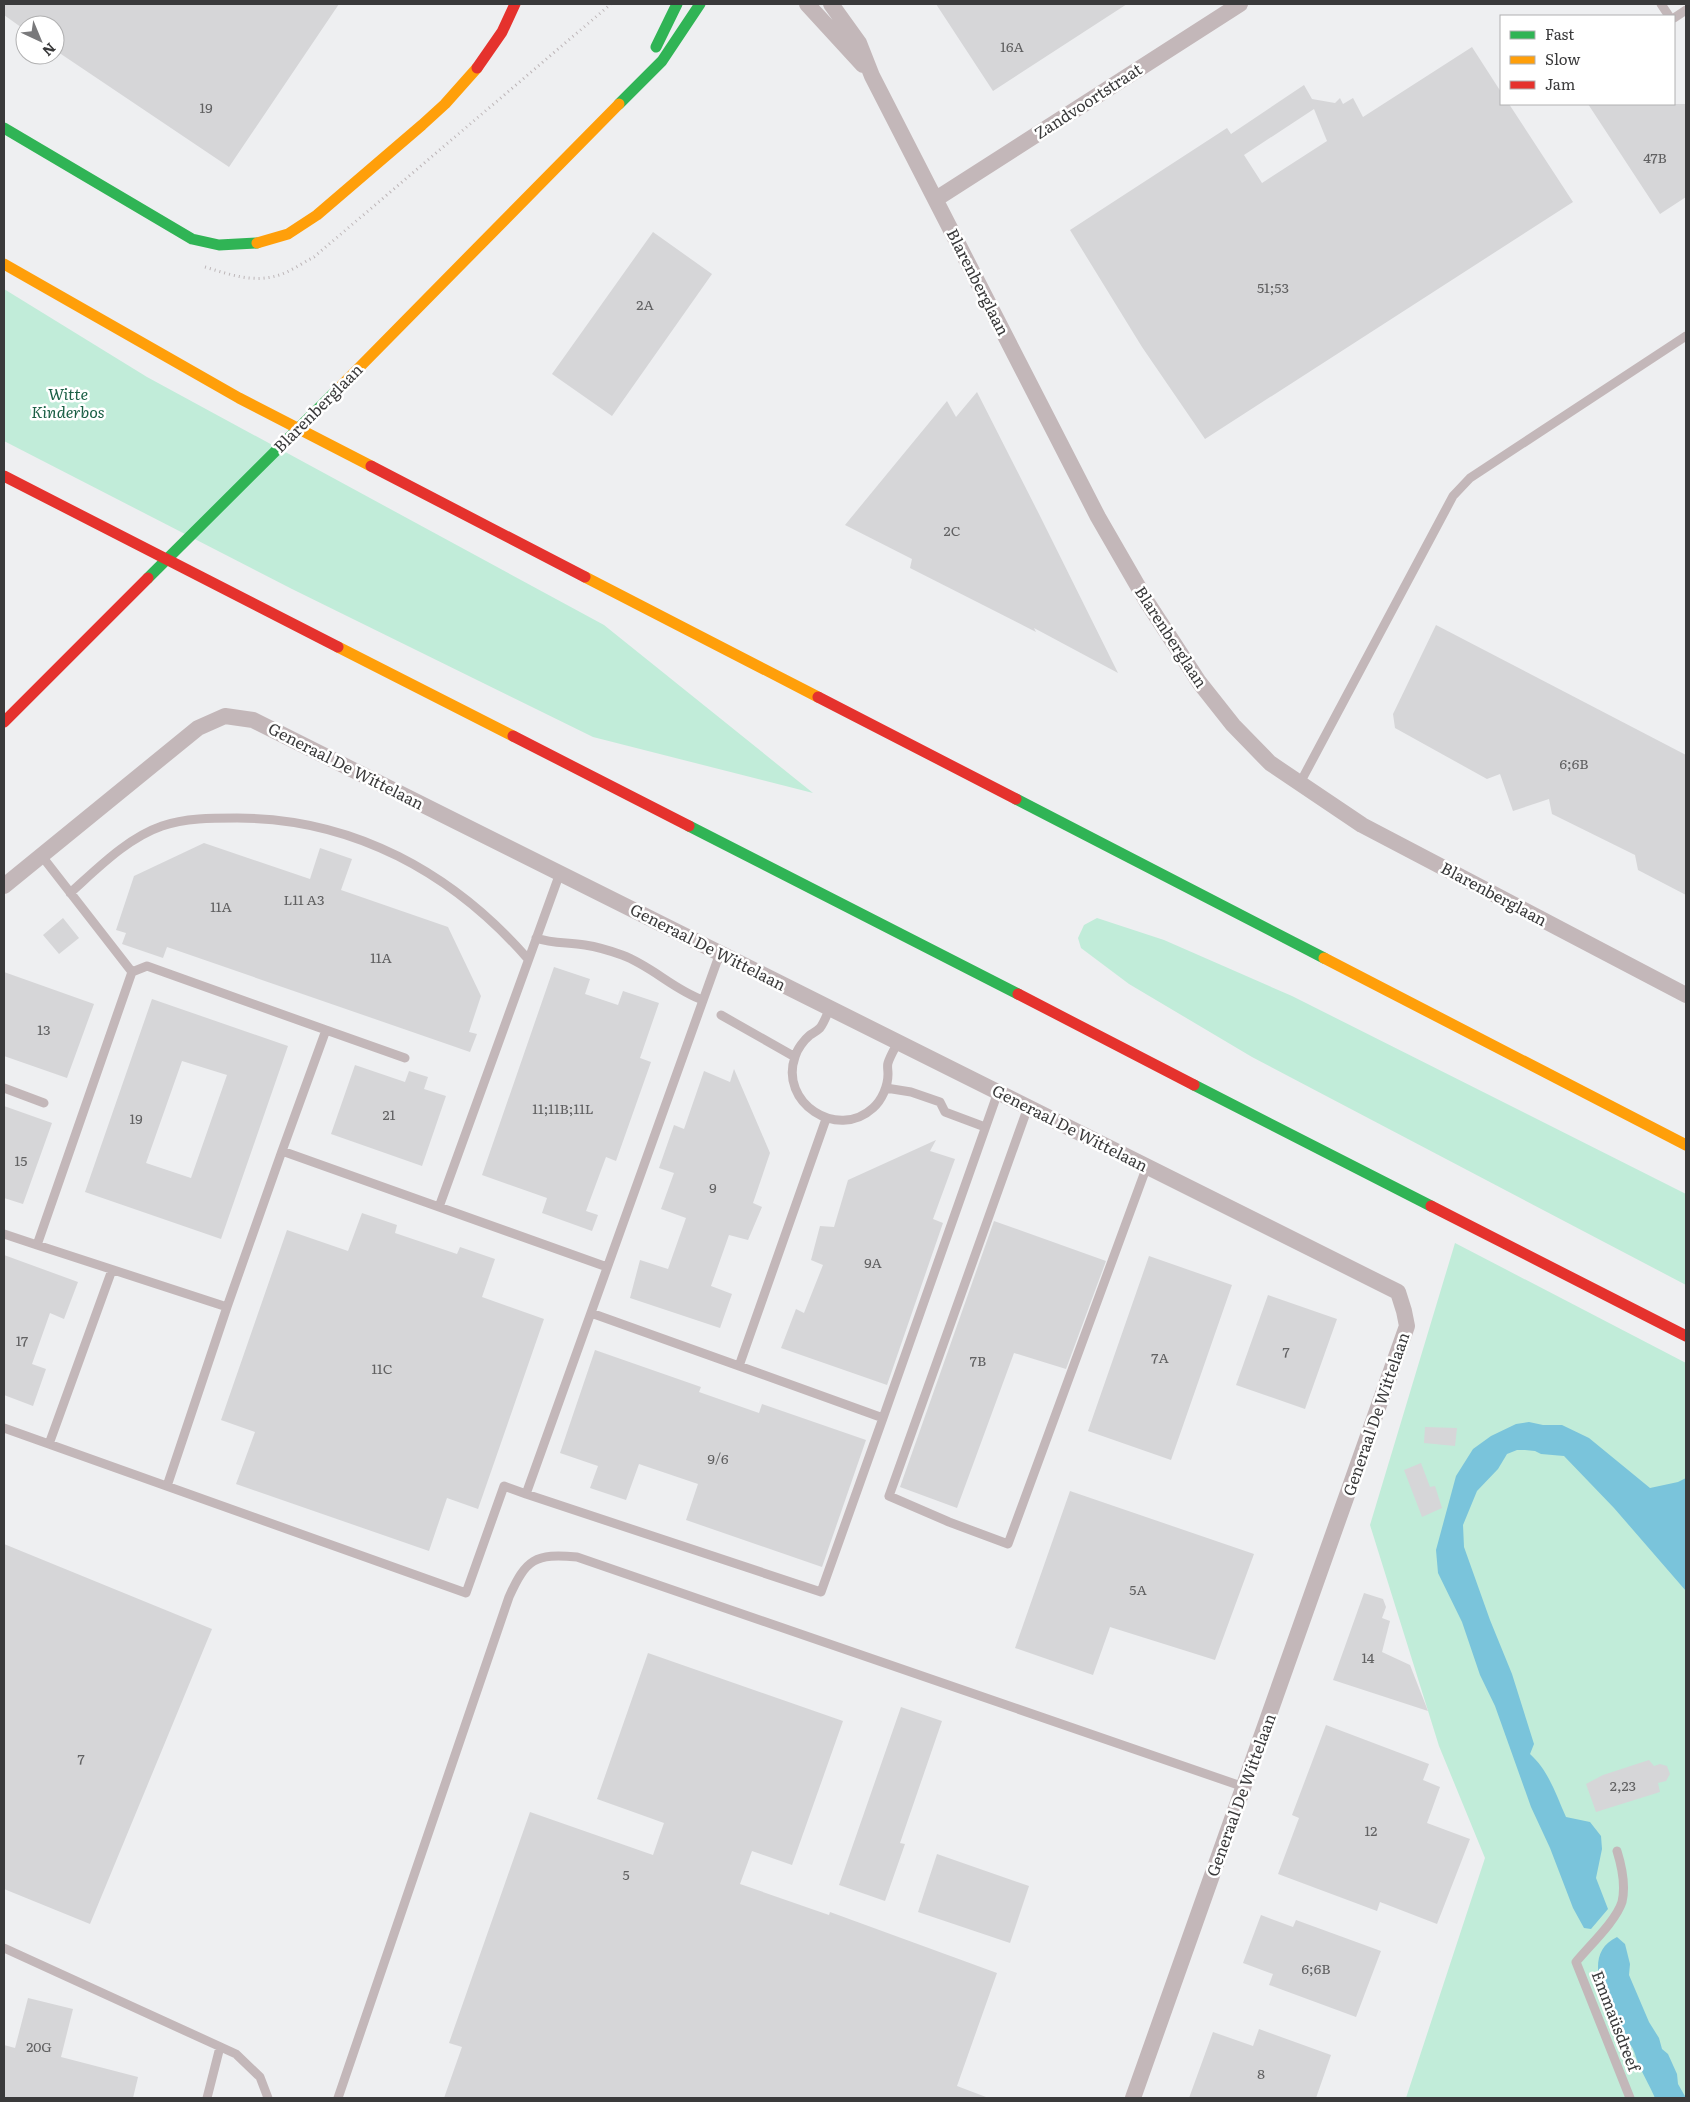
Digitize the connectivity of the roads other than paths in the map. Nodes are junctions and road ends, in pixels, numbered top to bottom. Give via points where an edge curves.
1 (515, 4) edge
2 (677, 4) edge
3 (700, 4) edge
4 (807, 4) edge
5 (832, 4) edge
6 (1240, 4) edge
7 (1661, 4) edge
8 (1686, 10) edge
9 (1668, 15) edge
10 (1675, 17) edge
11 (872, 76) junction
12 (630, 92) junction
13 (4, 128) edge
14 (936, 199) junction
15 (4, 264) edge
16 (1686, 336) edge
17 (4, 476) edge
18 (4, 722) edge
19 (1300, 784) junction
20 (41, 856) junction
21 (560, 873) junction
22 (4, 886) edge
23 (70, 893) junction
24 (536, 938) junction
25 (720, 953) junction
26 (528, 959) junction
27 (132, 972) junction
28 (1686, 995) edge
29 (703, 1000) junction
30 (830, 1008) junction
31 (721, 1015) dead end
32 (326, 1030) junction
33 (898, 1042) junction
34 (795, 1056) junction
35 (405, 1058) dead end
36 (4, 1088) edge
37 (886, 1088) junction
38 (998, 1092) junction
39 (44, 1103) dead end
40 (1028, 1107) junction
41 (826, 1119) junction
42 (985, 1127) junction
43 (1686, 1145) edge
44 (282, 1152) junction
45 (1148, 1166) junction
46 (439, 1207) junction
47 (4, 1234) edge
48 (37, 1245) junction
49 (607, 1267) junction
50 (112, 1270) junction
51 (227, 1307) junction
52 (590, 1313) junction
53 (1686, 1336) edge
54 (739, 1366) junction
55 (883, 1418) junction
56 (4, 1428) edge
57 (49, 1444) junction
58 (167, 1486) junction
59 (526, 1494) junction
60 (1244, 1787) junction
61 (1618, 1851) dead end
62 (4, 1948) edge
63 (220, 2047) junction
64 (207, 2098) edge
65 (268, 2098) edge
66 (338, 2098) edge
67 (1133, 2098) edge
68 (1630, 2098) edge

1 - 13 main road via 494,46 472,76 429,119 306,222 279,238 225,246 199,242
2 - 12 main road, Blarenberglaan
3 - 12 main road, Blarenberglaan via 662,61
4 - 11 street, Blarenberglaan
5 - 11 street, Blarenberglaan via 859,43
6 - 14 street, Zandvoortstraat
7 - 9 lane
8 - 10 lane
11 - 14 street, Blarenberglaan
12 - 18 main road, Blarenberglaan
14 - 19 street, Blarenberglaan via 1098,517 1147,602 1199,682 1233,725 1270,763
15 - 43 main road via 239,398
16 - 19 lane via 1478,472 1453,496
17 - 53 main road
19 - 28 street, Blarenberglaan via 1362,825
20 - 21 street, Generaal De Wittelaan via 198,728 225,716 253,720
20 - 22 street, Generaal De Wittelaan
20 - 23 lane
21 - 24 lane
21 - 25 street, Generaal De Wittelaan
23 - 26 lane via 135,840 162,826 222,818 282,821 342,833 409,861 483,912
23 - 27 lane
24 - 26 lane
24 - 29 lane via 585,945 624,956
25 - 29 lane
25 - 30 street, Generaal De Wittelaan
26 - 46 lane
27 - 32 lane via 147,966
27 - 48 lane
29 - 49 lane
30 - 33 street, Generaal De Wittelaan
30 - 34 lane via 820,1029 809,1036
31 - 34 lane
32 - 35 lane
32 - 44 lane
33 - 37 lane via 888,1063
33 - 38 street, Generaal De Wittelaan
34 - 41 lane via 793,1076 797,1094 810,1109
36 - 39 lane
37 - 41 lane via 873,1108 862,1115 851,1120
37 - 42 lane via 940,1102 945,1112
38 - 40 street, Generaal De Wittelaan
38 - 42 lane
40 - 45 street, Generaal De Wittelaan
40 - 45 lane via 889,1496 1008,1544
41 - 54 lane
42 - 55 lane
44 - 46 lane
44 - 51 lane
45 - 60 street, Generaal De Wittelaan via 1398,1292 1407,1326
46 - 49 lane
47 - 48 lane
48 - 50 lane
49 - 52 lane
50 - 51 lane
50 - 57 lane
51 - 58 lane
52 - 54 lane
52 - 59 lane
54 - 55 lane
55 - 59 lane via 821,1592
56 - 57 lane
57 - 58 lane
58 - 59 lane via 466,1593 504,1486
60 - 66 lane via 577,1557 557,1555 535,1560 520,1573 509,1597
60 - 67 street, Generaal De Wittelaan
61 - 68 lane, Emmaüsdreef via 1624,1873 1622,1902 1614,1917 1576,1962
62 - 63 lane
63 - 64 lane
63 - 65 lane via 236,2054 260,2077

